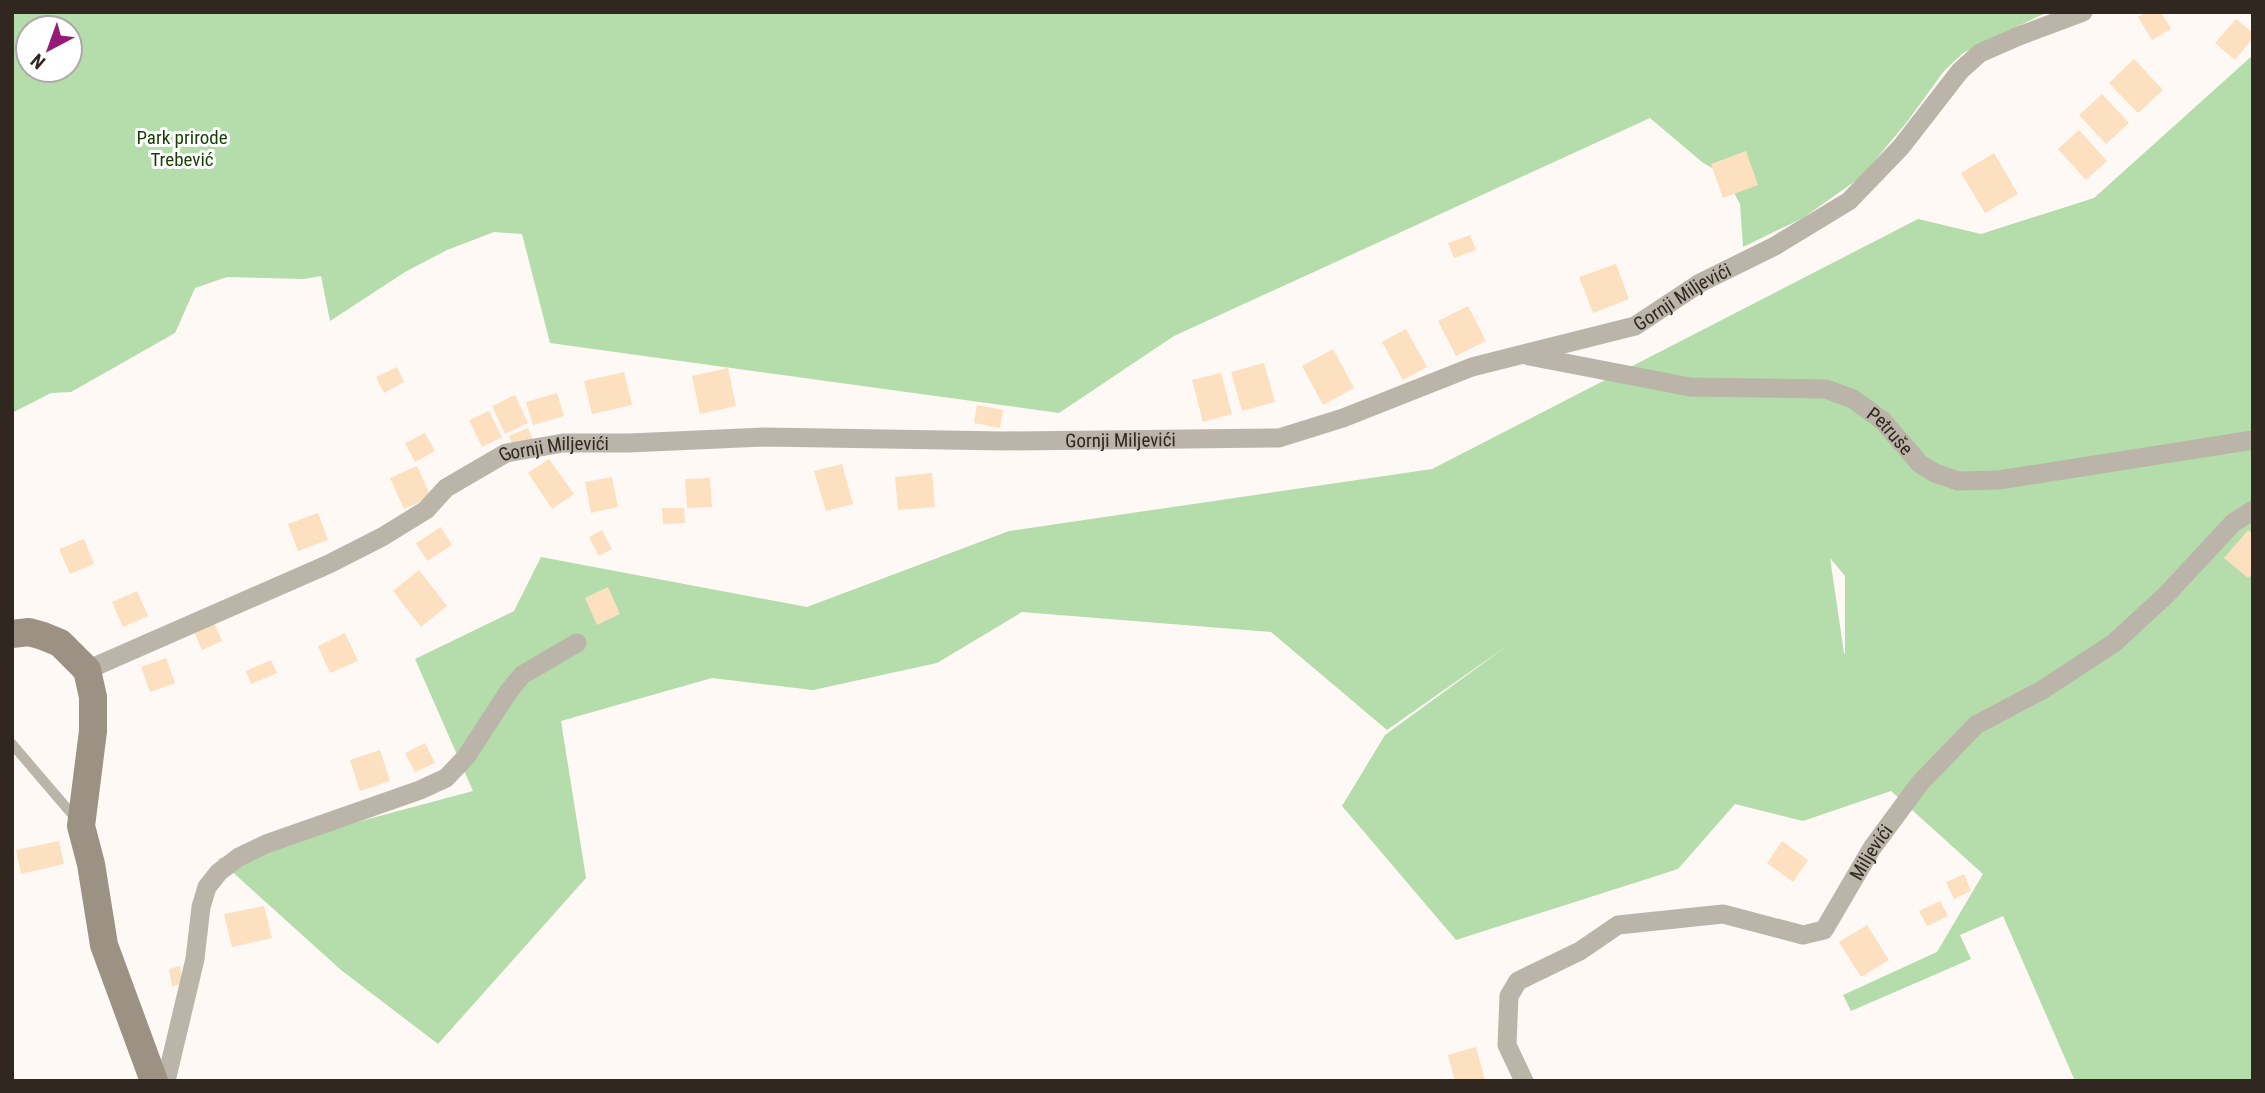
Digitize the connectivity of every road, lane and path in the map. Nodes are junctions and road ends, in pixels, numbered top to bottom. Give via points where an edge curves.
1 (2083, 12) edge
2 (1521, 355) junction
3 (2253, 440) edge
4 (2253, 510) edge
5 (12, 634) edge
6 (577, 643) dead end
7 (87, 670) junction
8 (12, 744) edge
9 (81, 825) junction
10 (154, 1081) edge
11 (166, 1081) edge
12 (1524, 1081) edge

1 - 2 street, Gornji Miljevići via 1980,53 1849,201 1635,326
2 - 3 street, Petruše via 1690,387 1826,389 1853,399 1883,421 1920,464 1958,481 1999,480
2 - 7 street, Gornji Miljevići via 1472,367 1279,438 1005,441 765,437 563,443 506,453 446,488 426,510 382,537
4 - 12 street, Miljevići via 2233,523 2114,643 2042,690 1976,725 1920,783 1872,848 1824,930 1803,935 1723,914 1618,925 1580,951 1518,981 1509,996 1507,1045
5 - 7 main road via 29,632 60,643
6 - 11 street via 522,676 446,778 266,844 219,872 207,887 201,907 195,959
7 - 9 main road via 93,732
8 - 9 lane
9 - 10 main road via 104,946

